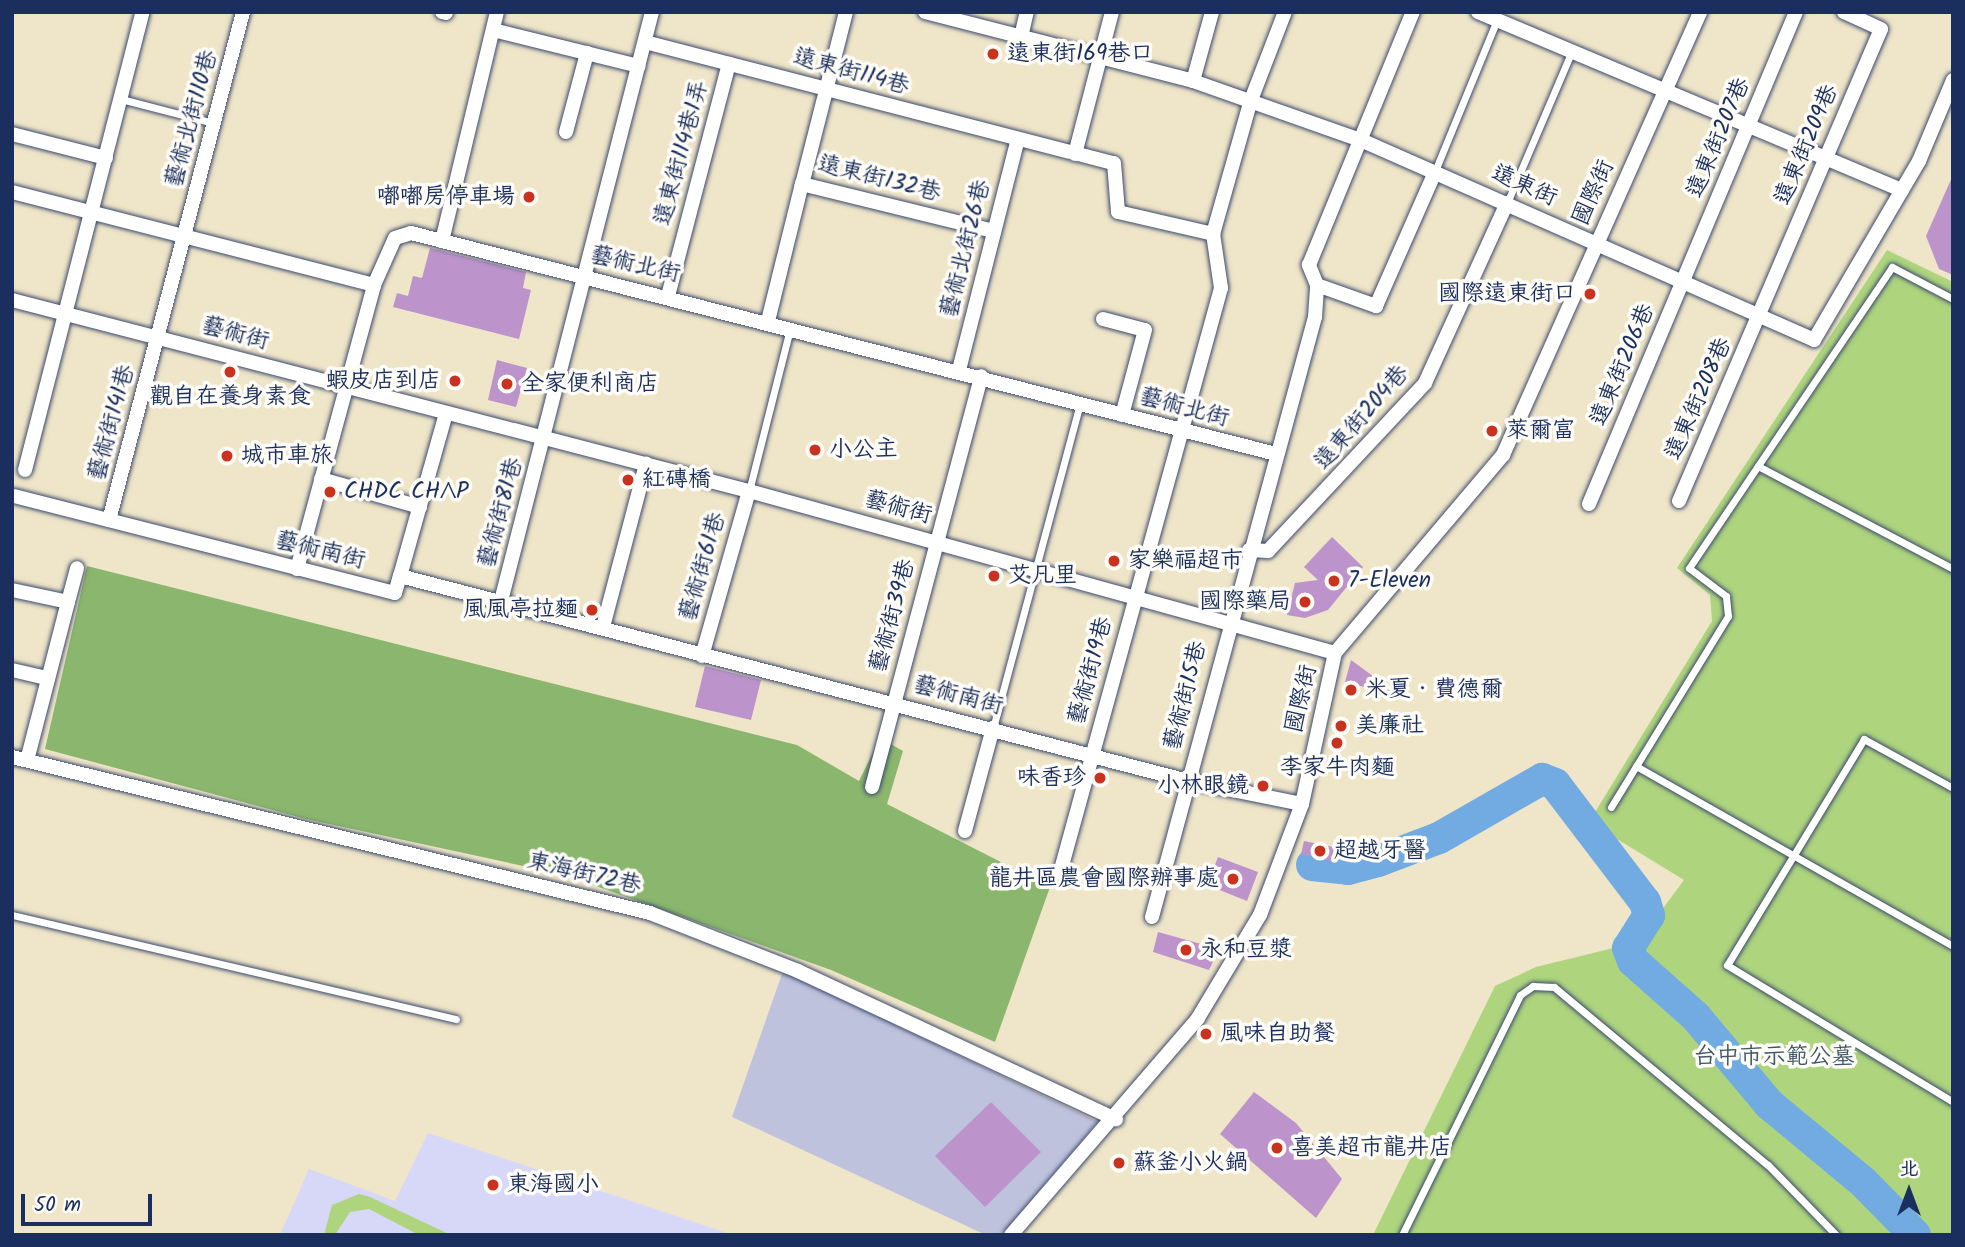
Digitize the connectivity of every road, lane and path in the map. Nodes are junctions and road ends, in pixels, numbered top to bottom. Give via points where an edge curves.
1 (144, 12) edge
2 (243, 12) edge
3 (497, 12) edge
4 (652, 12) edge
5 (846, 12) edge
6 (1027, 12) edge
7 (1112, 12) edge
8 (1212, 12) edge
9 (1285, 12) edge
10 (1413, 12) edge
11 (1478, 12) edge
12 (1700, 12) edge
13 (1797, 12) edge
14 (1844, 12) edge
15 (932, 13) edge
16 (1497, 20) junction
17 (493, 30) junction
18 (1021, 37) junction
19 (645, 42) junction
20 (587, 53) junction
21 (1571, 53) junction
22 (1100, 57) junction
23 (729, 64) junction
24 (639, 66) junction
25 (1953, 80) edge
26 (1193, 81) junction
27 (825, 89) junction
28 (1663, 93) junction
29 (121, 99) junction
30 (1251, 100) junction
31 (214, 123) junction
32 (1749, 128) junction
33 (566, 132) dead end
34 (12, 134) edge
35 (1018, 139) junction
36 (1363, 141) junction
37 (1074, 154) junction
38 (106, 158) junction
39 (1826, 159) junction
40 (1435, 172) junction
41 (802, 184) junction
42 (1902, 190) junction
43 (12, 192) edge
44 (1507, 203) junction
45 (93, 213) junction
46 (994, 231) junction
47 (1213, 234) junction
48 (185, 238) junction
49 (442, 241) junction
50 (1597, 243) junction
51 (586, 277) junction
52 (1682, 281) junction
53 (374, 285) junction
54 (1317, 285) junction
55 (668, 296) junction
56 (1953, 299) edge
57 (12, 300) edge
58 (65, 314) junction
59 (1760, 316) junction
60 (1103, 319) dead end
61 (768, 321) junction
62 (791, 328) junction
63 (159, 338) junction
64 (959, 370) junction
65 (981, 376) junction
66 (346, 387) junction
67 (1080, 404) junction
68 (446, 413) junction
69 (1122, 415) junction
70 (1179, 430) junction
71 (545, 438) junction
72 (1276, 454) junction
73 (646, 464) junction
74 (1758, 466) junction
75 (25, 470) dead end
76 (321, 479) junction
77 (749, 491) junction
78 (14, 496) dead end
79 (1679, 501) dead end
80 (1589, 504) dead end
81 (420, 507) junction
82 (109, 520) junction
83 (937, 543) junction
84 (1249, 550) junction
85 (77, 568) dead end
86 (297, 569) junction
87 (1953, 569) edge
88 (1035, 570) junction
89 (400, 576) junction
90 (12, 590) edge
91 (1134, 597) junction
92 (501, 601) junction
93 (68, 602) junction
94 (1229, 624) junction
95 (603, 627) junction
96 (1335, 653) junction
97 (702, 656) junction
98 (12, 670) edge
99 (48, 678) junction
100 (893, 702) junction
101 (993, 729) junction
102 (1092, 756) junction
103 (20, 758) edge
104 (1636, 766) junction
105 (1188, 780) junction
106 (872, 787) dead end
107 (1953, 788) edge
108 (1302, 804) junction
109 (1611, 807) dead end
110 (965, 831) dead end
111 (1796, 856) junction
112 (1060, 873) dead end
113 (12, 915) edge
114 (1152, 917) dead end
115 (1953, 946) edge
116 (456, 1019) dead end
117 (1953, 1102) edge
118 (1116, 1119) junction
119 (1011, 1235) edge
120 (1402, 1235) edge
121 (1836, 1235) edge

1 - 29 street
2 - 31 street, 藝術北街110巷
3 - 17 street
4 - 19 street
5 - 27 street, 遠東街132巷
6 - 18 street
7 - 22 street
8 - 26 street
9 - 30 street
10 - 36 street
11 - 16 street
12 - 28 street, 國際街
13 - 32 street, 遠東街207巷
14 - 39 street, 遠東街209巷 via 1881,29
15 - 18 street, 遠東街
16 - 21 street
16 - 40 lane
17 - 20 street
17 - 49 street
18 - 22 street, 遠東街
19 - 23 street, 遠東街114巷
19 - 24 street, 藝術街81巷
20 - 24 street
20 - 33 street
21 - 28 street
21 - 44 lane
22 - 26 street, 遠東街
22 - 37 street
23 - 27 street, 遠東街114巷
23 - 55 street, 遠東街114巷1弄
24 - 51 street, 藝術街81巷
25 - 42 street, 遠東街
26 - 30 street, 遠東街
27 - 35 street, 遠東街114巷
27 - 41 street, 遠東街132巷
28 - 32 street
28 - 50 street, 國際街
29 - 31 lane
29 - 38 street
30 - 36 street, 遠東街
30 - 47 street
31 - 48 street, 藝術北街110巷
32 - 39 street
32 - 52 street, 遠東街207巷
34 - 38 street
35 - 37 street, 遠東街114巷
35 - 46 street, 藝術北街26巷
36 - 40 street, 遠東街
36 - 54 street via 1309,265
37 - 47 street, 遠東街114巷 via 1114,163 1118,212
38 - 45 street
39 - 42 street
39 - 59 street, 遠東街209巷
40 - 44 street, 遠東街
40 - 54 street via 1376,306
41 - 46 street, 遠東街132巷
41 - 61 street
42 - 59 street, 遠東街 via 1814,340
43 - 45 street
44 - 50 street, 遠東街
44 - 84 street, 遠東街204巷 via 1425,383 1268,551
45 - 48 street
45 - 58 street
46 - 64 street, 藝術北街26巷
47 - 70 street, 藝術街19巷 via 1221,288
48 - 53 street
48 - 63 street, 藝術北街110巷
49 - 51 street, 藝術北街
49 - 53 street, 藝術北街 via 411,233 395,238
50 - 52 street, 遠東街
50 - 96 street, 國際街 via 1503,455
51 - 55 street, 藝術北街
51 - 71 street, 藝術街81巷
52 - 59 street, 遠東街
52 - 80 street, 遠東街206巷
53 - 66 street, 藝術北街
54 - 72 street, 藝術街15巷 via 1315,317
55 - 61 street, 藝術北街
56 - 74 lane via 1892,267
57 - 58 street, 藝術街
58 - 63 street, 藝術街
58 - 75 street
59 - 79 street, 遠東街208巷
60 - 69 street via 1145,330
61 - 62 street, 藝術北街
62 - 64 street, 藝術北街
62 - 77 lane
63 - 66 street, 藝術街
63 - 82 street, 藝術街141巷
64 - 65 street, 藝術北街
65 - 67 street, 藝術北街
65 - 83 street, 藝術街39巷
66 - 68 street, 藝術街
66 - 76 street, 藝術北街
67 - 69 street, 藝術北街
67 - 88 lane
68 - 71 street, 藝術街
68 - 81 street
69 - 70 street, 藝術北街
70 - 72 street, 藝術北街
70 - 91 street, 藝術街19巷
71 - 73 street, 藝術街
71 - 92 street, 藝術街81巷
72 - 84 street, 藝術街15巷
73 - 77 street, 藝術街
73 - 95 street
74 - 87 lane
74 - 104 lane via 1689,568 1726,596 1728,616
76 - 81 street
76 - 86 street, 藝術北街
77 - 83 street, 藝術街
77 - 97 street, 藝術街61巷
78 - 82 street, 藝術南街
81 - 89 street
82 - 86 street, 藝術南街
83 - 88 street, 藝術街
83 - 100 street, 藝術街39巷
84 - 94 street, 藝術街15巷
85 - 93 street
86 - 89 street, 藝術南街 via 395,593
88 - 91 street, 藝術街
88 - 101 lane
89 - 92 street, 藝術南街
90 - 93 street
91 - 94 street, 藝術街
91 - 102 street, 藝術街19巷
92 - 95 street, 藝術南街
93 - 99 street
94 - 96 street, 藝術街
94 - 105 street, 藝術街15巷
95 - 97 street, 藝術南街
96 - 108 street, 國際街
97 - 100 street, 藝術南街
98 - 99 street
99 - 103 street
100 - 101 street, 藝術南街
100 - 106 street, 藝術街39巷
101 - 102 street, 藝術南街
101 - 110 street
102 - 105 street, 藝術南街
102 - 112 street, 藝術街19巷
103 - 118 street, 東海街72巷 via 650,913 798,971
104 - 109 lane
104 - 111 lane
105 - 108 street, 藝術南街
105 - 114 street, 藝術街15巷
107 - 111 lane via 1864,739
108 - 118 street, 國際街 via 1260,915 1198,1018
111 - 115 lane
111 - 117 lane via 1727,965
113 - 116 lane
118 - 119 street, 國際街
120 - 121 lane via 1521,995 1533,986 1554,987 1768,1166

